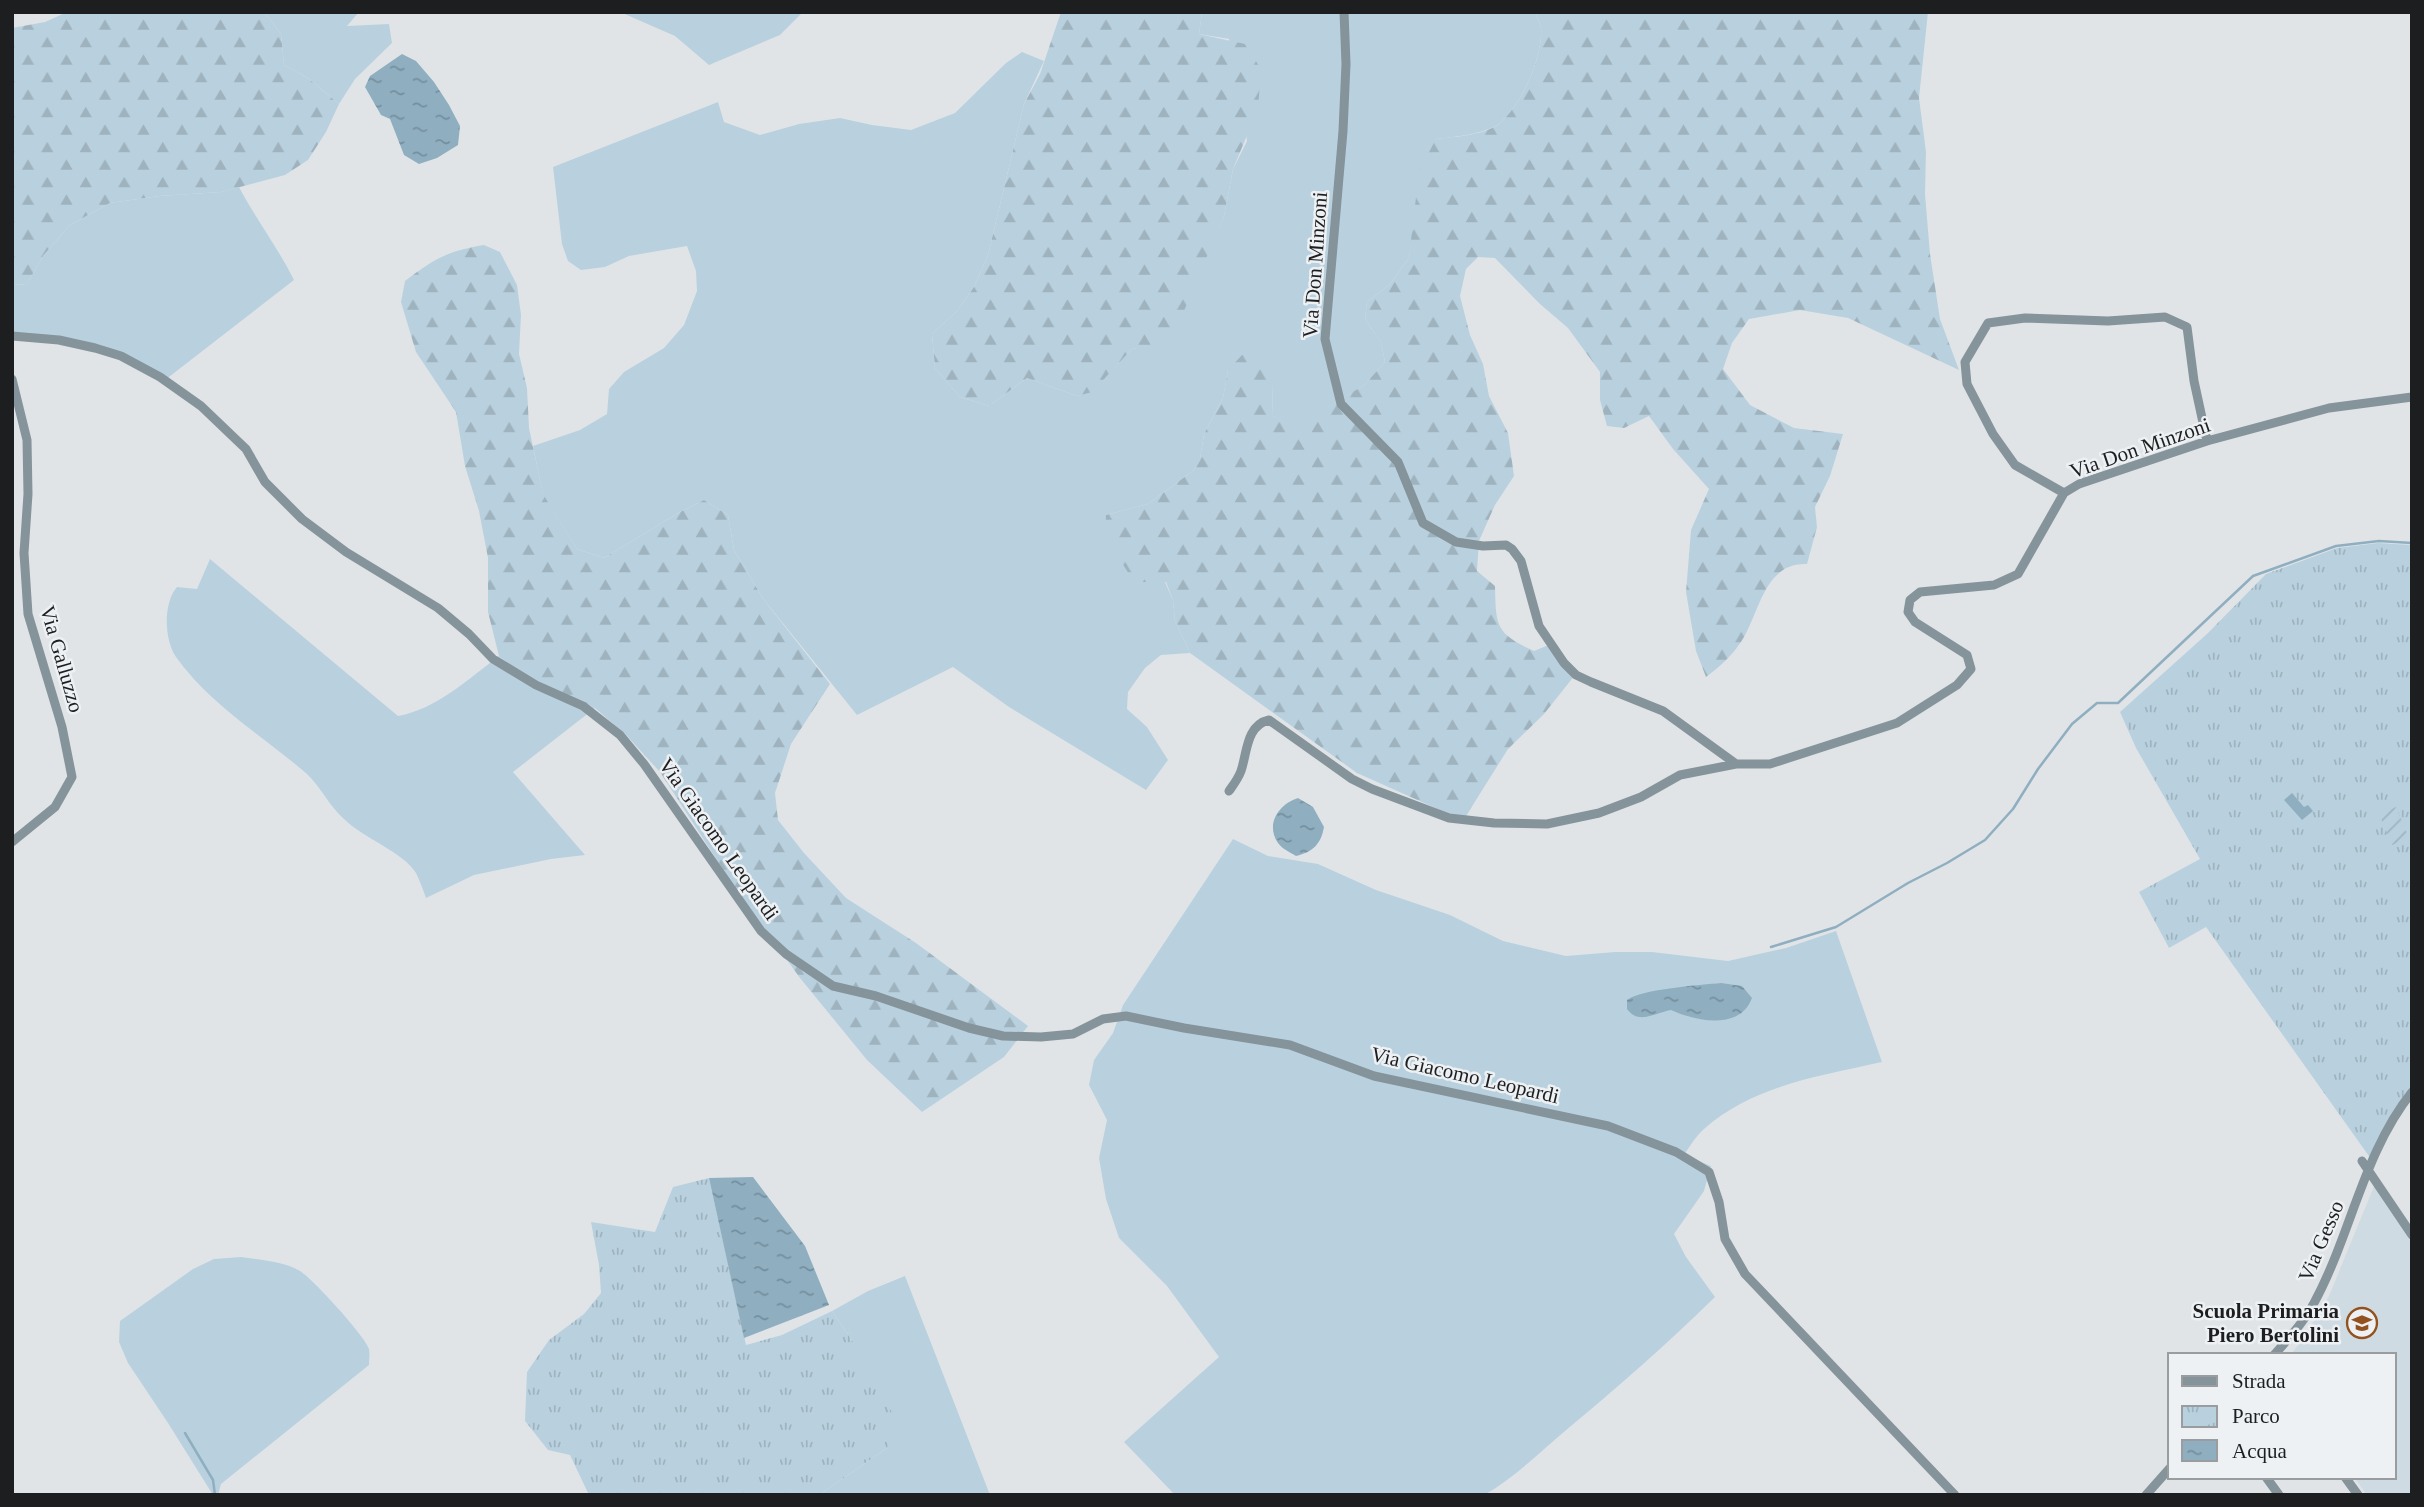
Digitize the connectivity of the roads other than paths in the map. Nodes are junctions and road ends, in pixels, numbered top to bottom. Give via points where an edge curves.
1 (1344, 12) edge
2 (12, 336) edge
3 (12, 379) edge
4 (2412, 397) edge
5 (2207, 441) junction
6 (2064, 493) junction
7 (1736, 764) junction
8 (1229, 791) dead end
9 (12, 842) edge
10 (2412, 1092) edge
11 (2362, 1161) dead end
12 (2369, 1171) junction
13 (2412, 1236) edge
14 (2276, 1353) edge
15 (2168, 1470) edge
16 (2267, 1479) edge
17 (2346, 1479) edge
18 (1955, 1495) edge
19 (2146, 1495) edge
20 (2279, 1495) edge
21 (2358, 1495) edge

1 - 7 street, Via Don Minzoni via 1343,131 1325,339 1341,404 1398,462 1423,523 1456,542 1512,549 1521,561 1539,626 1576,675 1663,711
2 - 18 street, Via Giacomo Leopardi via 95,348 160,377 201,406 246,449 265,482 302,519 346,552 438,608 493,659 583,706 620,735 761,931 833,986 1003,1036 1073,1034 1103,1018 1126,1016 1290,1045 1374,1076 1608,1126 1676,1152 1709,1172 1725,1239 1745,1274
3 - 9 street, Via Galluzzo via 27,440 23,553 28,614 72,777 55,807
4 - 5 street, Via Don Minzoni via 2329,408
5 - 6 street, Via Don Minzoni via 2087,480
5 - 6 street via 2187,327 2165,317 2108,321 2025,318 1987,323 1965,362 1967,384 2015,465
6 - 7 street, Via Don Minzoni via 2018,574 1994,585 1920,592 1910,600 1908,612 1914,622 1967,655 1971,669 1957,685 1897,723 1770,764
7 - 8 street via 1680,775 1599,813 1547,824 1494,823 1449,818 1372,789 1269,720 1251,735
10 - 12 street, Via Gesso
11 - 12 street
12 - 13 street
12 - 14 street, Via Gesso via 2313,1306
15 - 19 street
16 - 20 street
17 - 21 street

